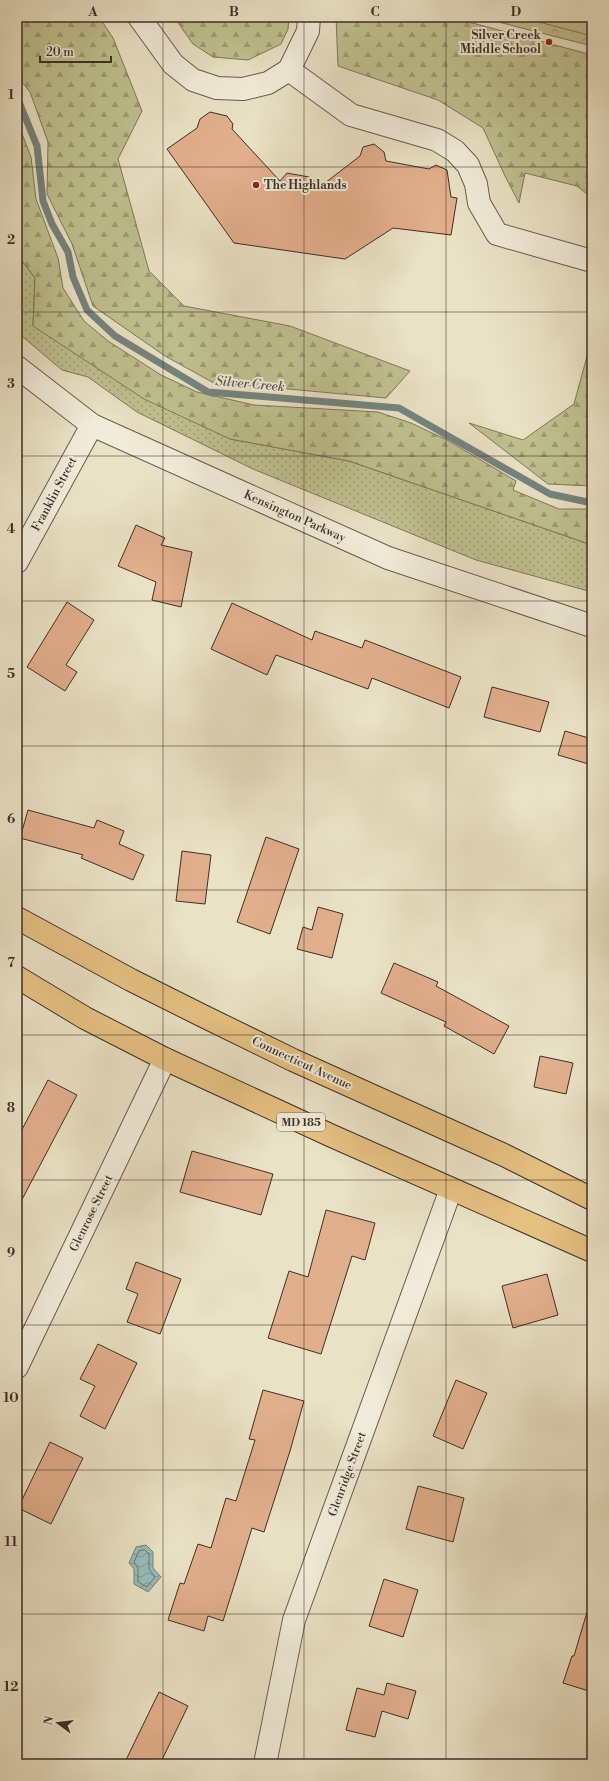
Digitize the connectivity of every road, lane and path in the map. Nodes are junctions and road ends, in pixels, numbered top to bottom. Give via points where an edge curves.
1 (139, 17) edge
2 (309, 17) edge
3 (290, 70) junction
4 (592, 261) edge
5 (17, 367) edge
6 (92, 425) junction
7 (17, 562) edge
8 (592, 626) edge
9 (18, 919) edge
10 (17, 978) edge
11 (165, 1059) junction
12 (451, 1189) junction
13 (592, 1199) edge
14 (592, 1251) edge
15 (17, 1367) edge
16 (265, 1764) edge

1 - 3 street via 173,64 193,80 217,88 243,89 268,83
2 - 3 street via 308,31
3 - 4 street via 351,115 438,140 454,151 468,166 476,184 479,203 497,234
5 - 6 street, Kensington Parkway
6 - 7 street, Franklin Street
6 - 8 street, Kensington Parkway via 388,558
9 - 13 main road, Connecticut Avenue via 212,1021 504,1155
10 - 11 main road, MD 185 via 85,1018
11 - 12 main road, MD 185
11 - 15 street, Glenrose Street
12 - 14 main road, MD 185
12 - 16 street, Glenridge Street via 294,1620

